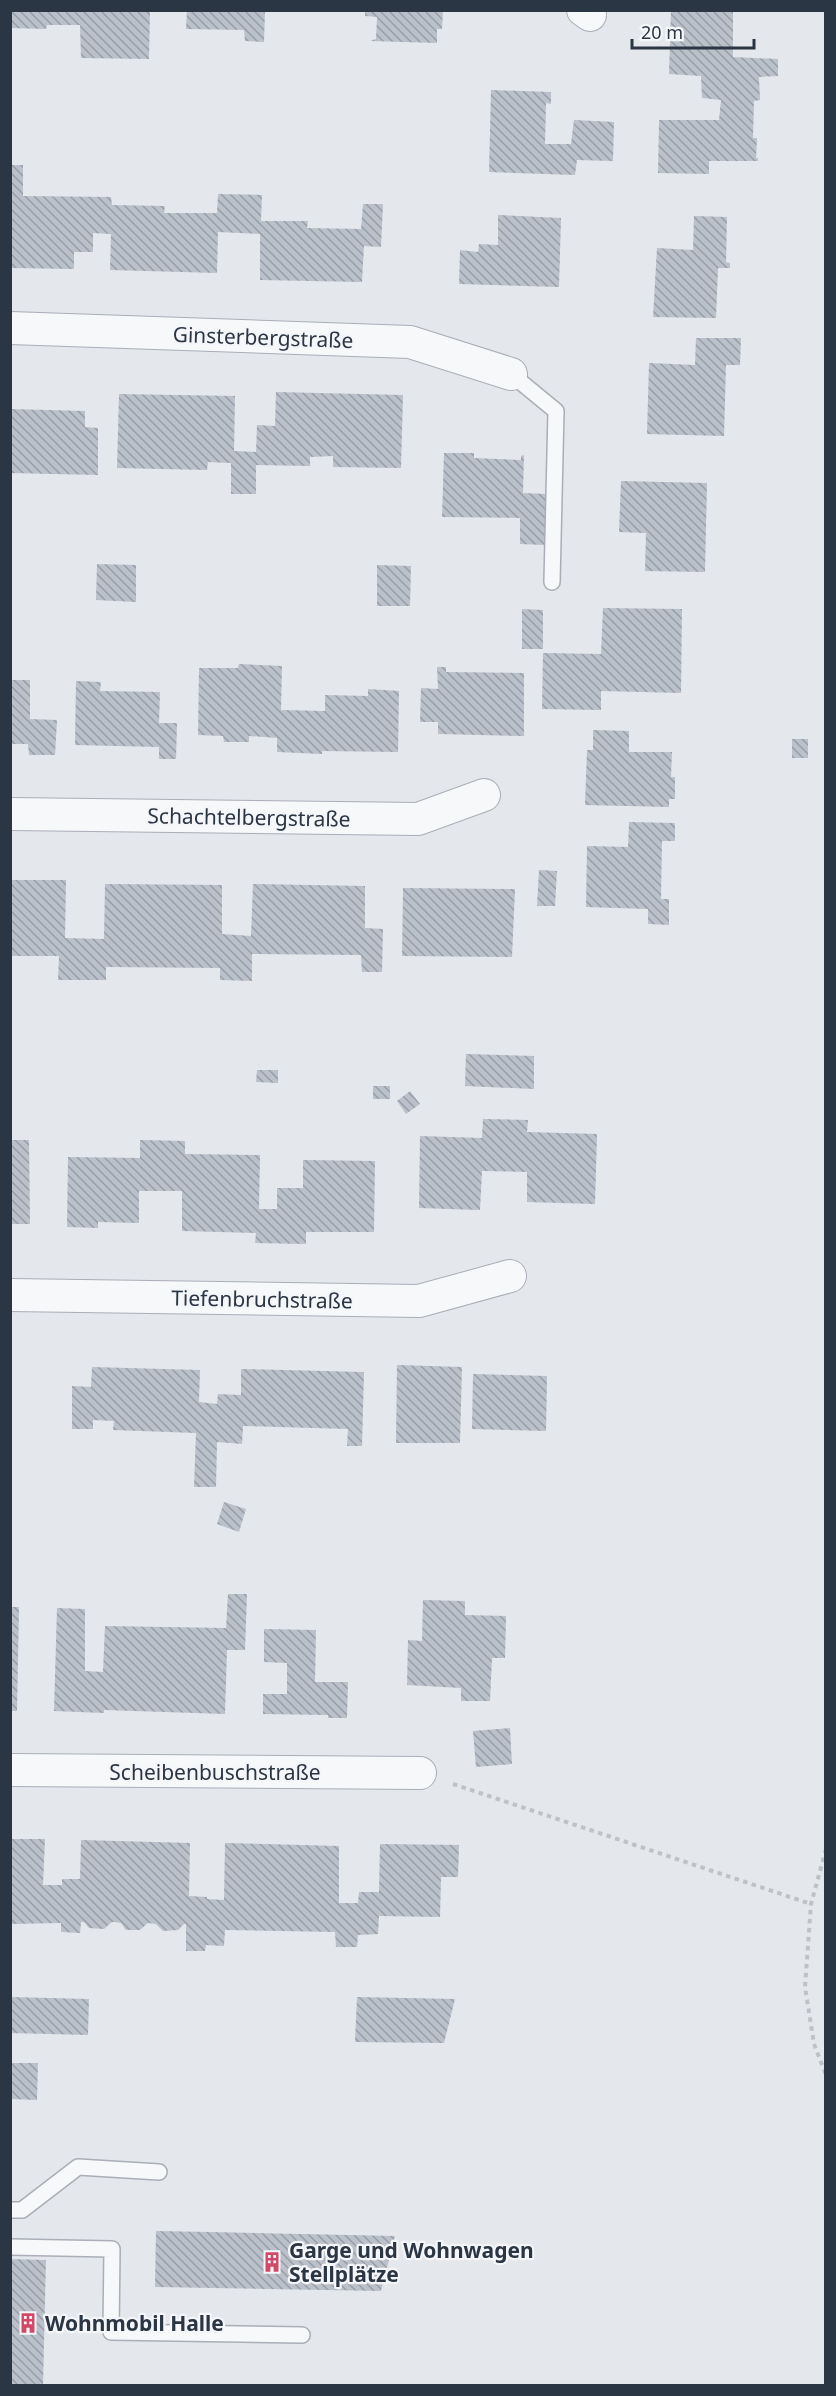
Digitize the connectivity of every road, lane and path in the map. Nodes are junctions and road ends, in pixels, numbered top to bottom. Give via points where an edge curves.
1 (10, 328) edge
2 (511, 374) joint
3 (552, 582) dead end
4 (484, 795) dead end
5 (10, 814) edge
6 (510, 1276) dead end
7 (10, 1295) edge
8 (10, 1770) edge
9 (420, 1773) joint
10 (825, 1849) edge
11 (811, 1904) junction
12 (825, 2075) edge
13 (159, 2172) dead end
14 (10, 2210) edge
15 (10, 2247) edge
16 (302, 2335) dead end

1 - 2 street, Ginsterbergstraße via 410,342
2 - 3 lane via 556,411
4 - 5 street, Schachtelbergstraße via 418,819
6 - 7 street, Tiefenbruchstraße via 419,1301
8 - 9 street, Scheibenbuschstraße
9 - 11 path
10 - 11 path
11 - 12 path via 805,1987 814,2044
13 - 14 lane via 78,2167 22,2210
15 - 16 lane via 112,2249 111,2332

